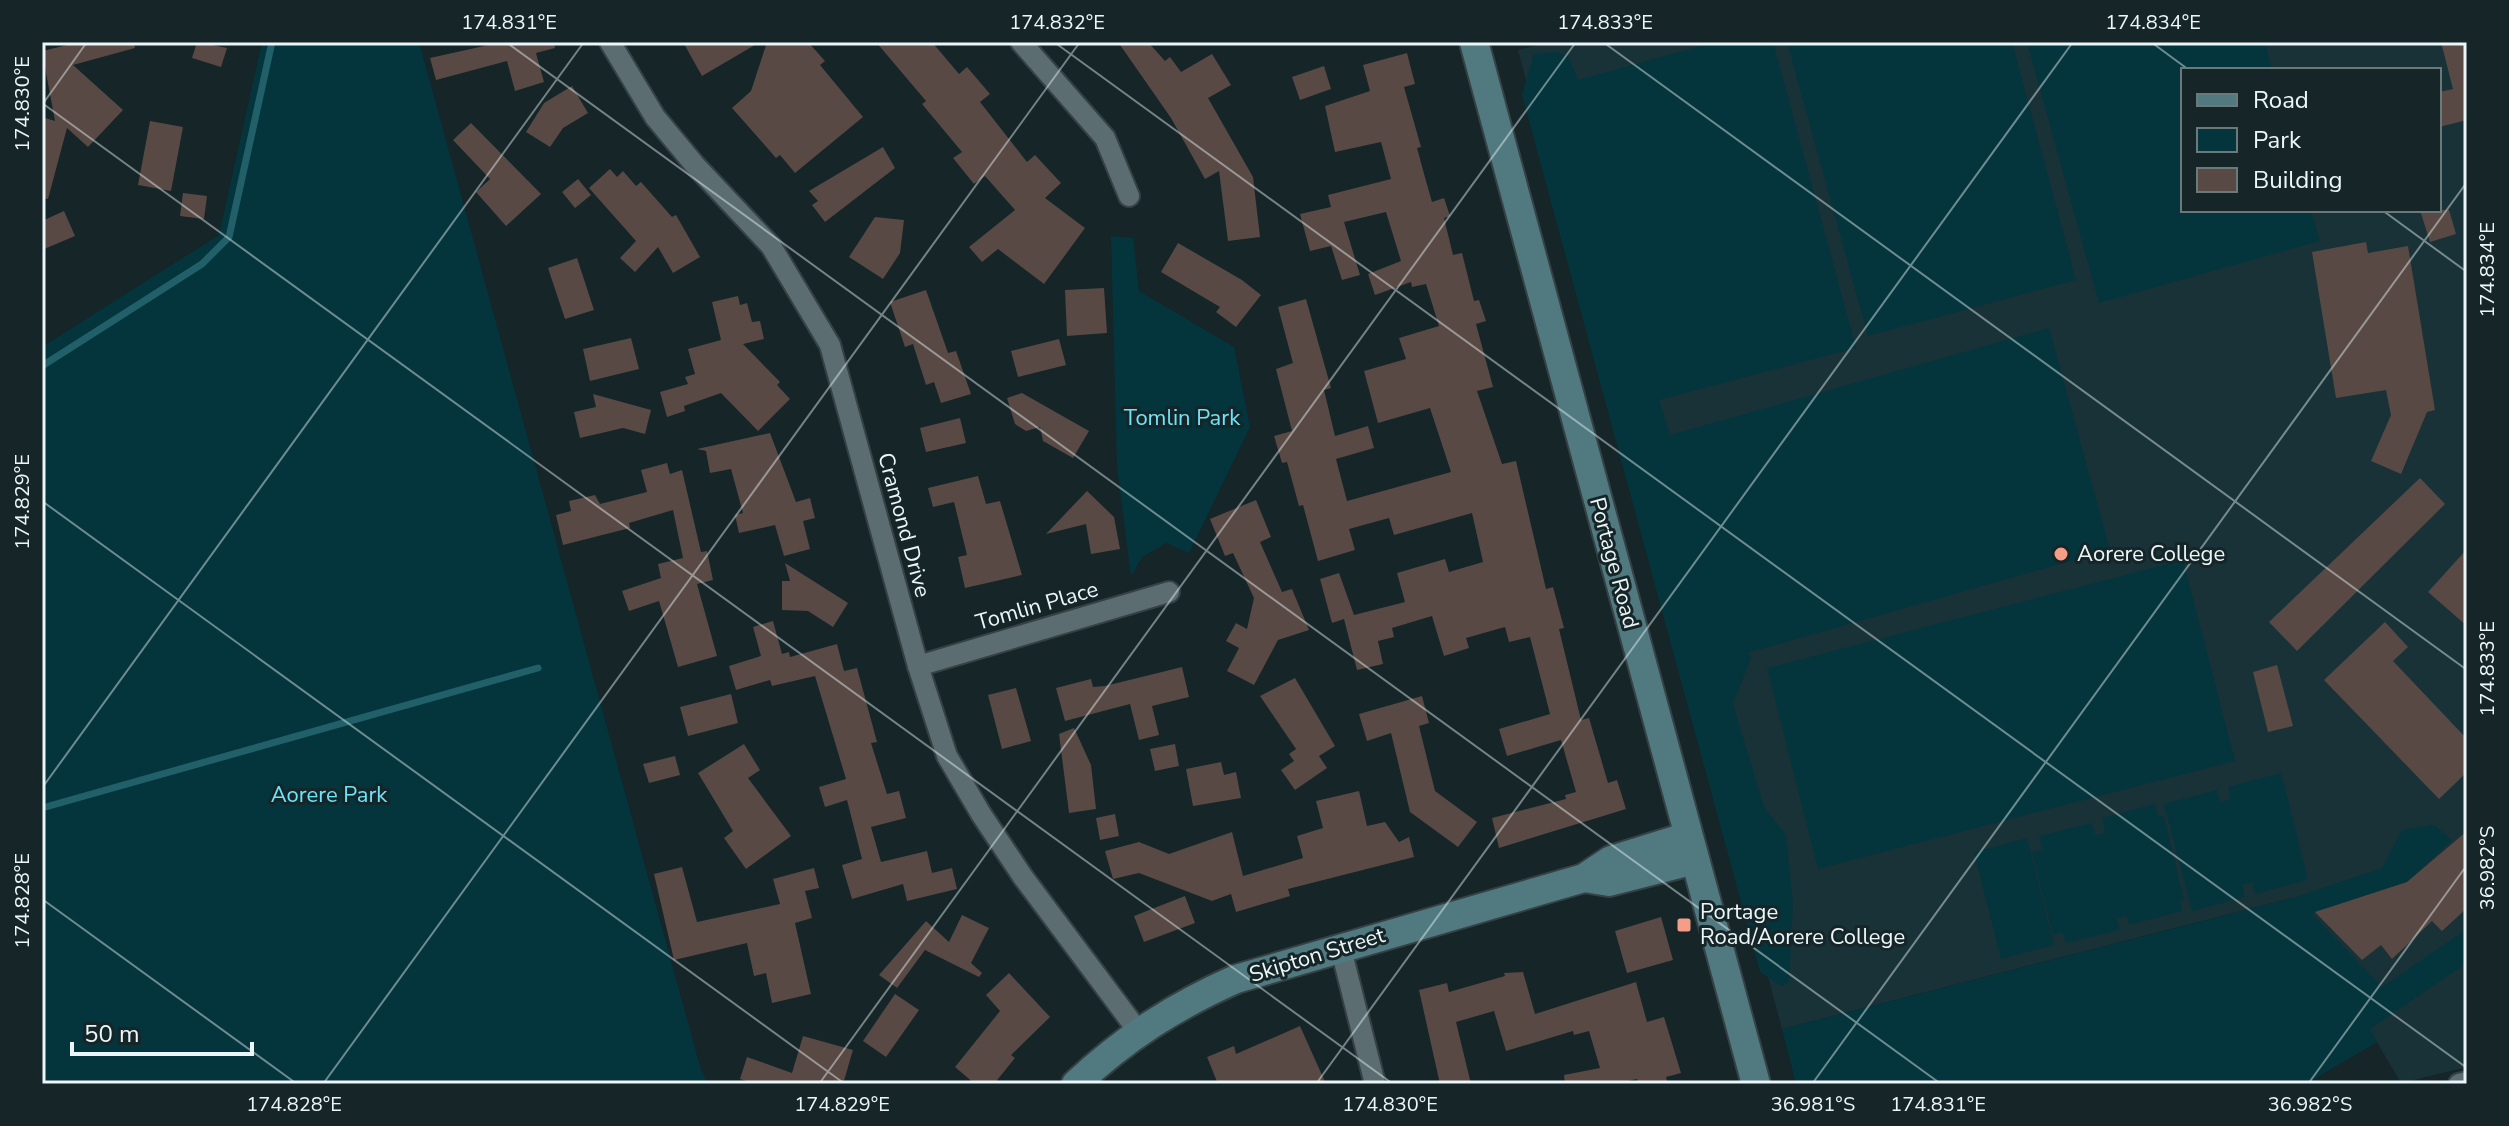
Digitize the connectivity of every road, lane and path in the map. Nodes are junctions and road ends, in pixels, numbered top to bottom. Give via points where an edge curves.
1 (610, 42) edge
2 (1021, 42) edge
3 (1476, 43) edge
4 (1129, 196) dead end
5 (1169, 592) dead end
6 (918, 666) junction
7 (1691, 848) junction
8 (1341, 949) junction
9 (1138, 1031) junction
10 (2467, 1082) edge
11 (1076, 1084) edge
12 (1375, 1084) edge
13 (1756, 1084) edge
14 (2459, 1084) edge

1 - 6 street, Cramond Drive via 655,117 771,246 830,345
2 - 4 street via 1105,138
3 - 7 main road, Portage Road
5 - 6 street, Tomlin Place
6 - 9 street, Cramond Drive via 947,756 981,814
7 - 8 main road, Skipton Street via 1609,882 1584,878
7 - 13 main road, Portage Road
8 - 9 main road, Skipton Street via 1236,979 1182,1003
8 - 12 street
9 - 11 main road, Skipton Street
10 - 14 street

